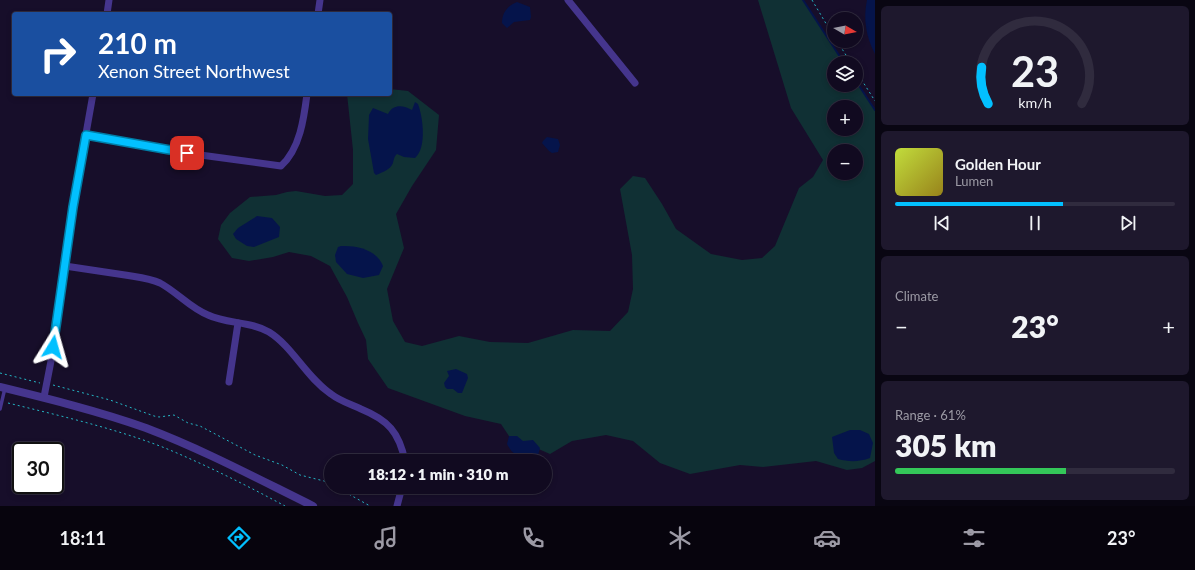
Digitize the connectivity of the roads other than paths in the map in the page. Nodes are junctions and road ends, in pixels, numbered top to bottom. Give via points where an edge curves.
1 (109, 0) edge
2 (320, 0) edge
3 (568, 0) edge
4 (107, 12) edge
5 (318, 12) edge
6 (635, 82) dead end
7 (93, 96) edge
8 (308, 96) edge
9 (86, 135) junction
10 (65, 266) junction
11 (238, 323) junction
12 (229, 382) dead end
13 (3, 388) edge
14 (44, 397) junction
15 (0, 409) edge
16 (403, 454) edge
17 (400, 494) edge
18 (313, 506) edge
19 (397, 506) edge

1 - 4 street
2 - 5 street
3 - 6 street
7 - 9 street
8 - 9 street via 304,122 290,158 282,166 171,151
9 - 10 street
10 - 11 street via 159,283 206,315
10 - 14 street
11 - 12 street
11 - 16 street via 258,327 269,333 282,343 318,385 331,395 376,416 387,424 396,436
13 - 14 street
13 - 15 lane
14 - 18 street via 109,416 189,446
17 - 19 street

